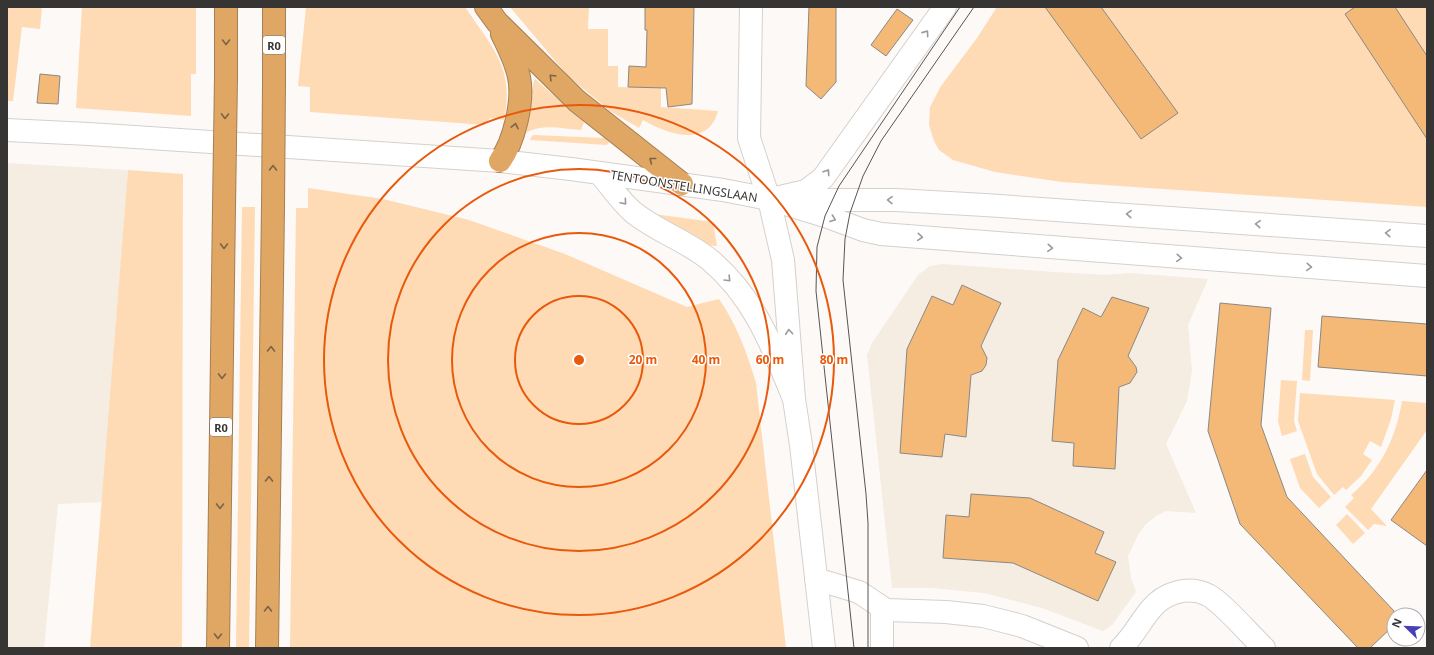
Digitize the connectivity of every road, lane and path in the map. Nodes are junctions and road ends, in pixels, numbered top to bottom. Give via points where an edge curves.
1 (226, 7) edge
2 (274, 7) edge
3 (751, 7) edge
4 (945, 7) edge
5 (491, 14) edge
6 (14, 129) edge
7 (500, 161) junction
8 (599, 173) junction
9 (682, 184) junction
10 (769, 199) junction
11 (1427, 236) edge
12 (1427, 276) edge
13 (794, 399) junction
14 (816, 579) junction
15 (882, 608) junction
16 (218, 648) edge
17 (267, 648) edge
18 (824, 648) edge
19 (882, 648) edge
20 (1077, 648) edge
21 (1121, 648) edge
22 (1264, 648) edge

1 -> 16 highway, R0, bridge
17 -> 2 highway, R0, bridge
3 - 10 main road via 749,138
10 -> 4 main road via 806,191 823,178
7 -> 5 highway via 515,127 520,94 519,79 511,52
9 -> 5 highway via 577,101
6 - 7 main road, TENTOONSTELLINGSLAAN
7 - 8 main road, TENTOONSTELLINGSLAAN
8 - 9 main road, TENTOONSTELLINGSLAAN
8 -> 13 main road via 632,212 710,260 738,289 768,334
9 - 10 main road, TENTOONSTELLINGSLAAN
11 -> 10 main road via 985,204
10 -> 12 main road via 881,234
13 -> 10 main road via 783,260
13 - 14 main road
14 - 15 main road via 859,592
14 - 18 main road
15 - 19 main road
15 - 20 main road via 892,611 982,616 1022,626
21 - 22 main road via 1151,609 1163,598 1191,590 1214,599

